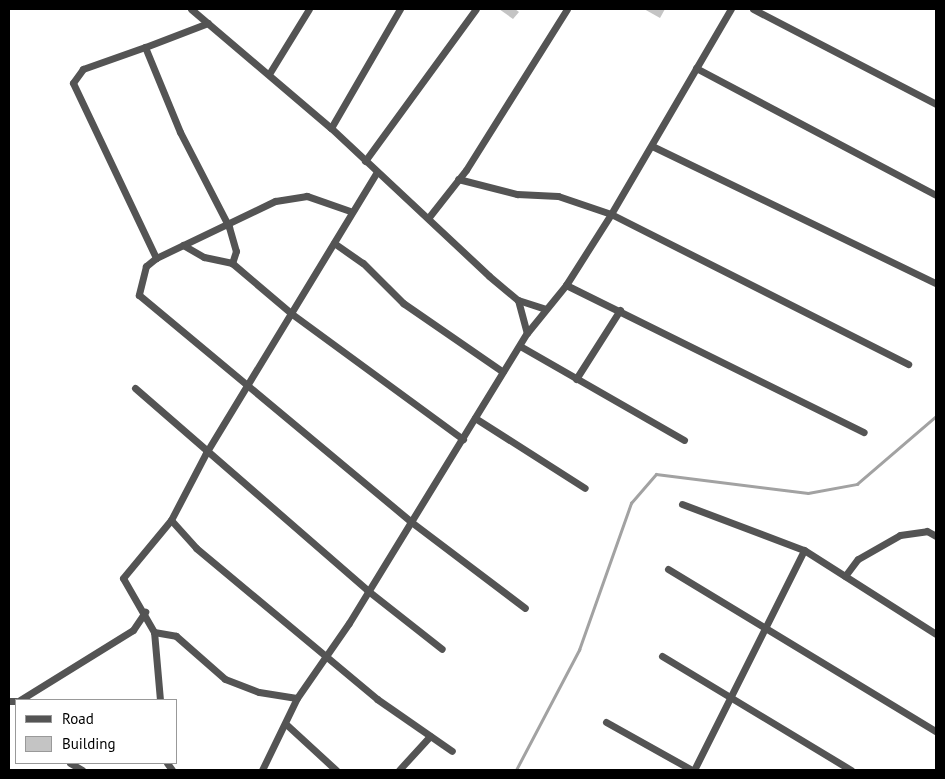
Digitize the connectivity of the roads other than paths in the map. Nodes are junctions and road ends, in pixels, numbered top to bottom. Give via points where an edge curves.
1 (191, 9) edge
2 (309, 9) edge
3 (400, 9) edge
4 (476, 9) edge
5 (567, 9) edge
6 (731, 9) edge
7 (753, 9) edge
8 (208, 23) junction
9 (145, 47) junction
10 (696, 68) junction
11 (269, 74) junction
12 (936, 104) edge
13 (331, 128) junction
14 (652, 146) junction
15 (365, 161) junction
16 (376, 172) junction
17 (458, 179) junction
18 (936, 195) edge
19 (350, 211) junction
20 (611, 214) junction
21 (429, 217) junction
22 (229, 227) junction
23 (334, 243) junction
24 (183, 245) junction
25 (156, 258) junction
26 (232, 262) junction
27 (936, 283) edge
28 (566, 285) junction
29 (518, 300) junction
30 (545, 309) junction
31 (620, 310) junction
32 (292, 314) junction
33 (527, 333) junction
34 (520, 346) junction
35 (908, 364) dead end
36 (503, 372) junction
37 (576, 379) junction
38 (249, 383) junction
39 (135, 388) dead end
40 (475, 418) junction
41 (864, 432) dead end
42 (463, 439) junction
43 (684, 440) dead end
44 (206, 453) junction
45 (586, 488) dead end
46 (682, 504) dead end
47 (170, 520) junction
48 (410, 522) junction
49 (936, 528) edge
50 (927, 531) junction
51 (936, 536) edge
52 (804, 550) junction
53 (668, 570) dead end
54 (845, 576) junction
55 (367, 590) junction
56 (525, 608) dead end
57 (145, 612) junction
58 (765, 624) junction
59 (154, 632) junction
60 (936, 634) edge
61 (442, 649) dead end
62 (326, 656) junction
63 (662, 656) dead end
64 (297, 698) junction
65 (729, 698) junction
66 (22, 699) edge
67 (160, 699) edge
68 (606, 722) dead end
69 (287, 725) junction
70 (936, 730) edge
71 (430, 736) junction
72 (452, 751) dead end
73 (262, 770) edge
74 (336, 770) edge
75 (399, 770) edge
76 (693, 770) edge
77 (851, 770) edge

1 - 8 street
2 - 11 street
3 - 13 street
4 - 15 street
5 - 17 street
6 - 10 street
7 - 12 street
8 - 9 street
8 - 11 street
9 - 22 street via 180,132
9 - 25 street via 83,69 73,82
10 - 14 street
10 - 18 street
11 - 13 street
13 - 15 street
14 - 20 street
14 - 27 street
15 - 16 street
16 - 19 street
16 - 21 street
17 - 20 street via 517,194 558,196
17 - 21 street
19 - 22 street via 307,196 291,196
19 - 23 street
20 - 28 street
20 - 35 street
21 - 29 street
22 - 24 street
22 - 26 street via 236,251
23 - 32 street
23 - 36 street via 363,263 402,303
24 - 25 street
24 - 26 street via 204,256
25 - 38 street via 146,266 139,294
26 - 32 street
28 - 30 street
28 - 31 street
29 - 30 street
29 - 33 street
30 - 33 street
31 - 37 street
31 - 41 street
32 - 38 street
32 - 42 street
33 - 34 street
34 - 36 street
34 - 37 street
36 - 40 street
37 - 43 street
38 - 44 street
38 - 48 street
39 - 44 street
40 - 42 street
40 - 45 street
42 - 48 street
44 - 47 street
44 - 55 street
46 - 52 street
47 - 57 street via 122,578
47 - 62 street via 196,548
48 - 55 street
48 - 56 street
49 - 50 street
50 - 51 street
50 - 54 street via 900,536 858,559
52 - 54 street
52 - 58 street
53 - 58 street
54 - 60 street
55 - 61 street
55 - 62 street
57 - 59 street
57 - 66 street via 133,630
58 - 65 street
58 - 70 street
59 - 64 street via 176,636 226,679 259,692
59 - 67 street
62 - 64 street
62 - 71 street
63 - 65 street
64 - 69 street
65 - 76 street
65 - 77 street
68 - 76 street
69 - 73 street
69 - 74 street
71 - 72 street
71 - 75 street

